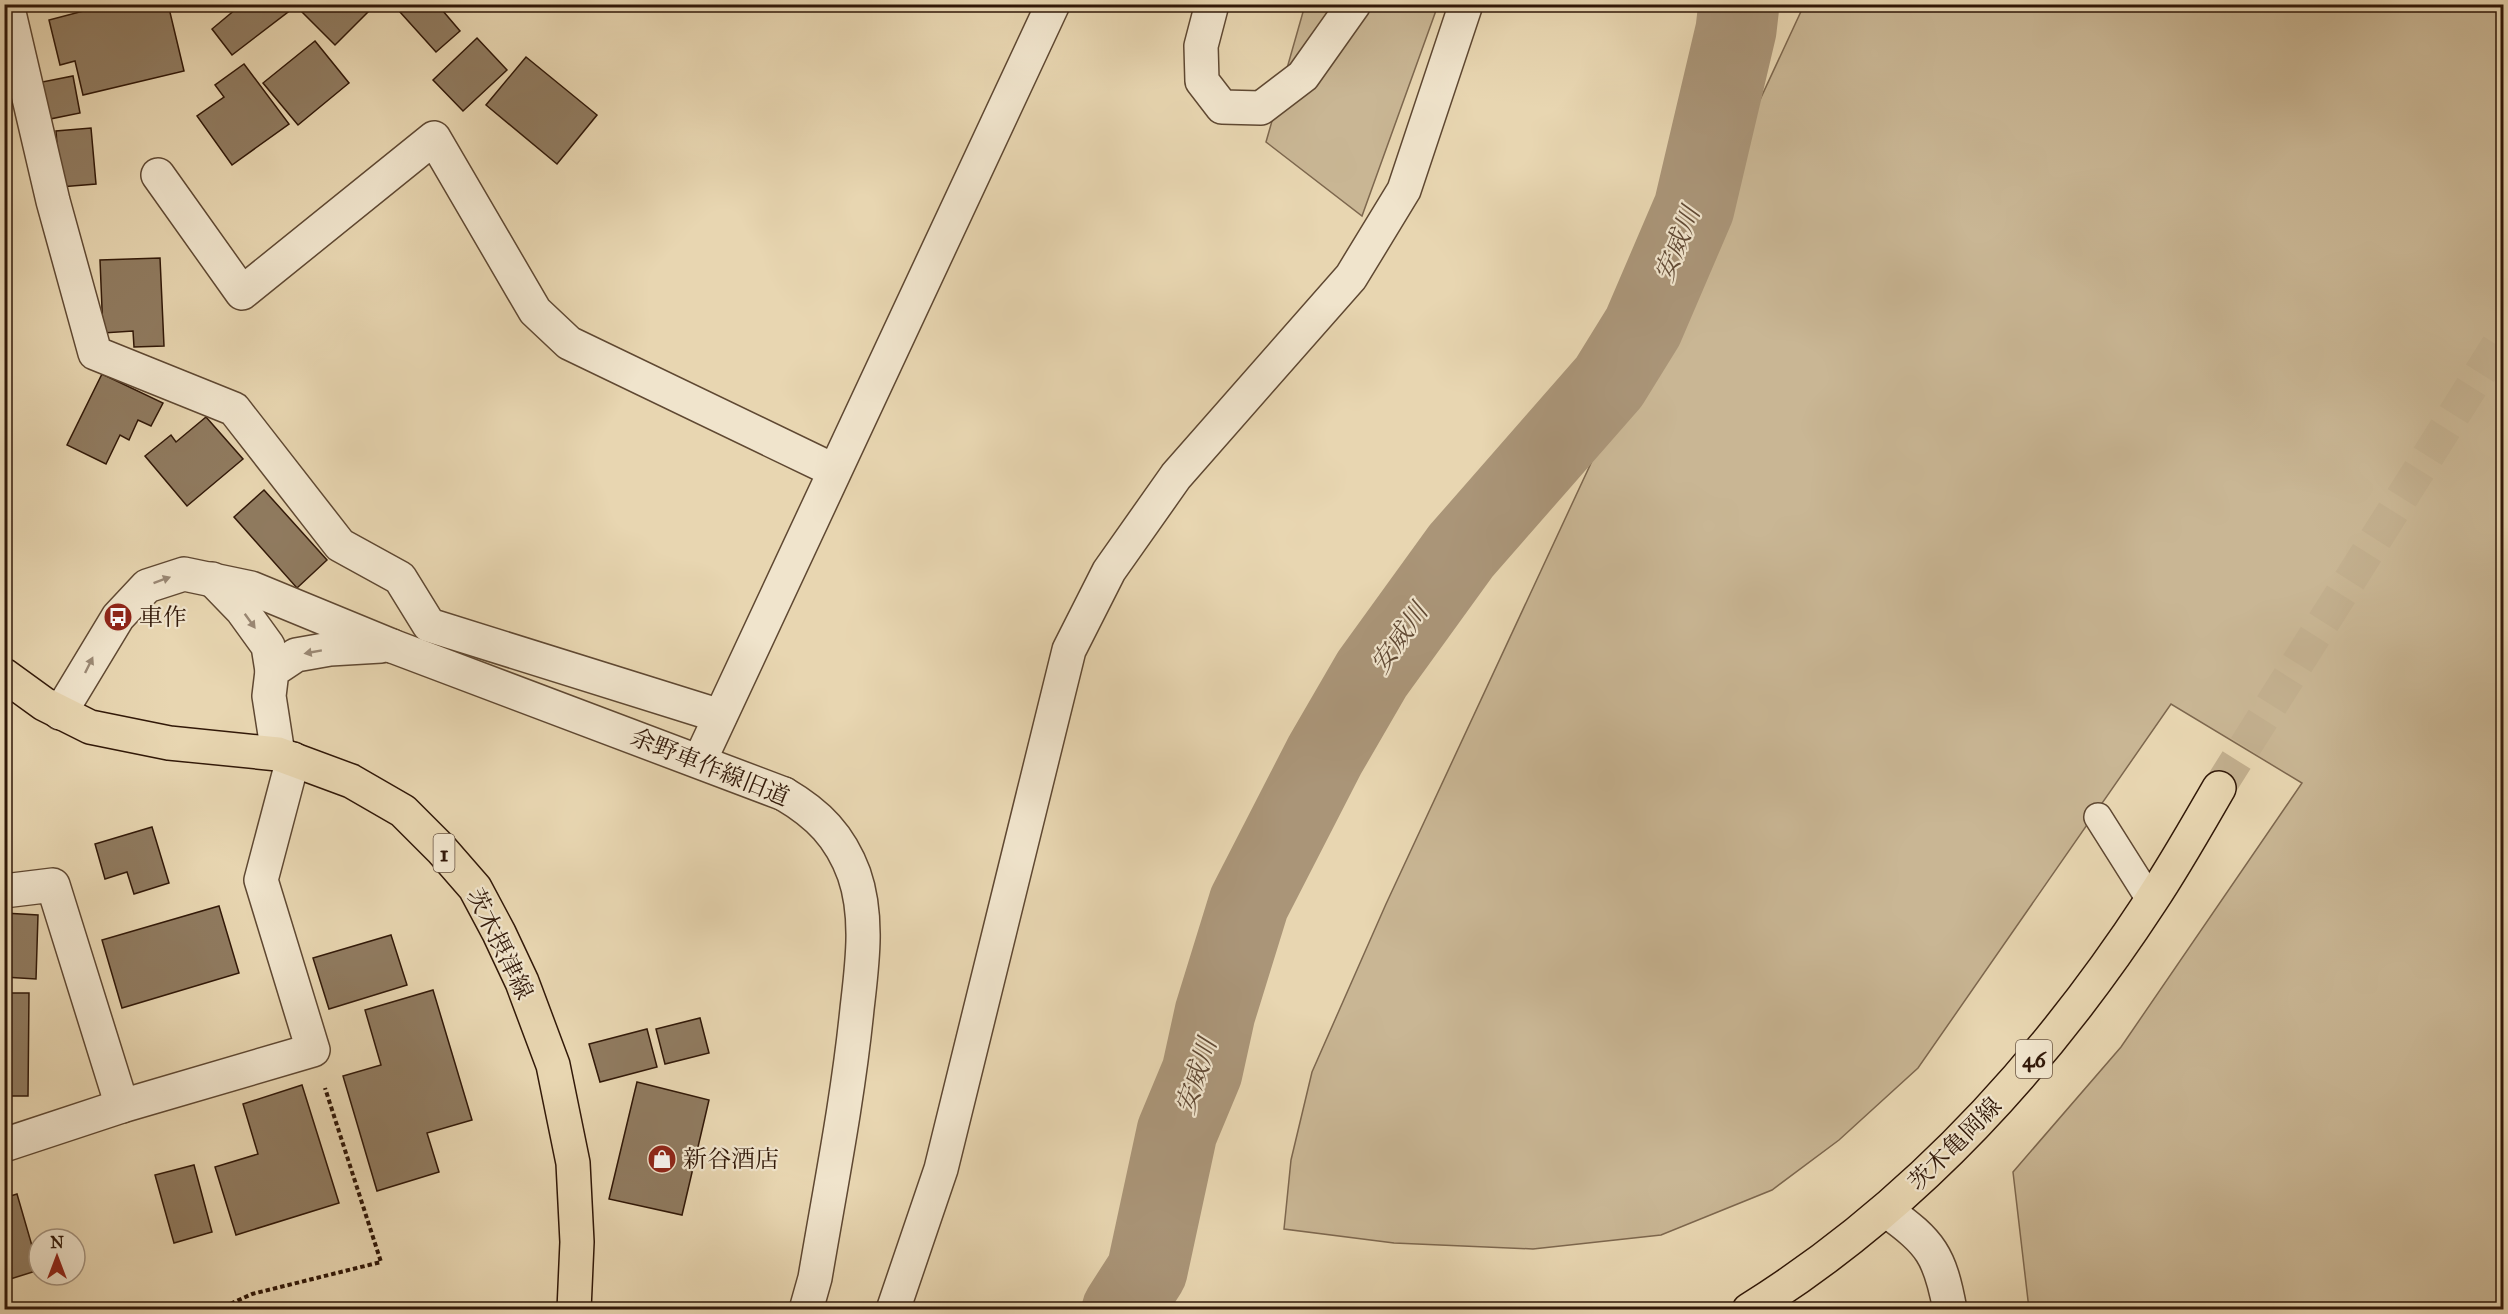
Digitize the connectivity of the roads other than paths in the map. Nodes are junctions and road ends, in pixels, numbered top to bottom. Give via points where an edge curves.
1 (7, 4) edge
2 (1053, 4) edge
3 (1212, 4) edge
4 (1354, 4) edge
5 (1466, 4) edge
6 (158, 175) dead end
7 (833, 471) junction
8 (212, 579) junction
9 (392, 646) junction
10 (272, 671) junction
11 (4, 675) edge
12 (60, 713) junction
13 (720, 716) junction
14 (285, 757) junction
15 (700, 760) junction
16 (2219, 788) tunnel mouth
17 (2098, 817) dead end
18 (4, 891) edge
19 (2151, 901) junction
20 (122, 1106) junction
21 (4, 1145) edge
22 (1887, 1211) junction
23 (574, 1310) edge
24 (807, 1310) edge
25 (893, 1310) edge
26 (1749, 1310) edge
27 (1950, 1310) edge

1 - 13 street via 53,201 95,353 234,409 340,545 400,578 429,625
2 - 7 street
3 - 4 street via 1201,46 1202,81 1222,107 1261,108 1303,76
5 - 25 street via 1404,190 1393,209 1351,277 1176,477 1109,571 1069,650 940,1169
6 - 7 street via 242,293 434,138 535,311 569,343
7 - 13 street
8 - 9 street, 余野車作線旧道 via 251,588
8 -> 10 street via 242,610 268,646
12 -> 8 street, 余野車作線旧道 via 118,617 147,586 184,574
9 -> 10 street, 余野車作線旧道 via 296,655
9 - 15 street, 余野車作線旧道
10 - 14 street via 269,696
11 - 12 main road, 茨木摂津線 / 1
12 - 14 main road, 茨木摂津線 / 1 via 90,727 158,741
13 - 15 street
14 - 20 street via 261,880 312,1050
14 - 23 main road, 茨木摂津線 / 1 via 351,781 403,811 475,888 499,933 554,1065 573,1163 577,1242
15 - 24 street, 余野車作線旧道 via 784,794 812,811 832,832 854,874 863,918 853,1054
16 - 19 main road, 茨木亀岡線 / 46
17 - 19 lane
18 - 20 street via 53,885
19 - 22 main road, 茨木亀岡線 / 46 via 2073,1011 2011,1087
20 - 21 street
22 - 26 main road, 茨木亀岡線 / 46
22 - 27 street via 1920,1235 1936,1259

